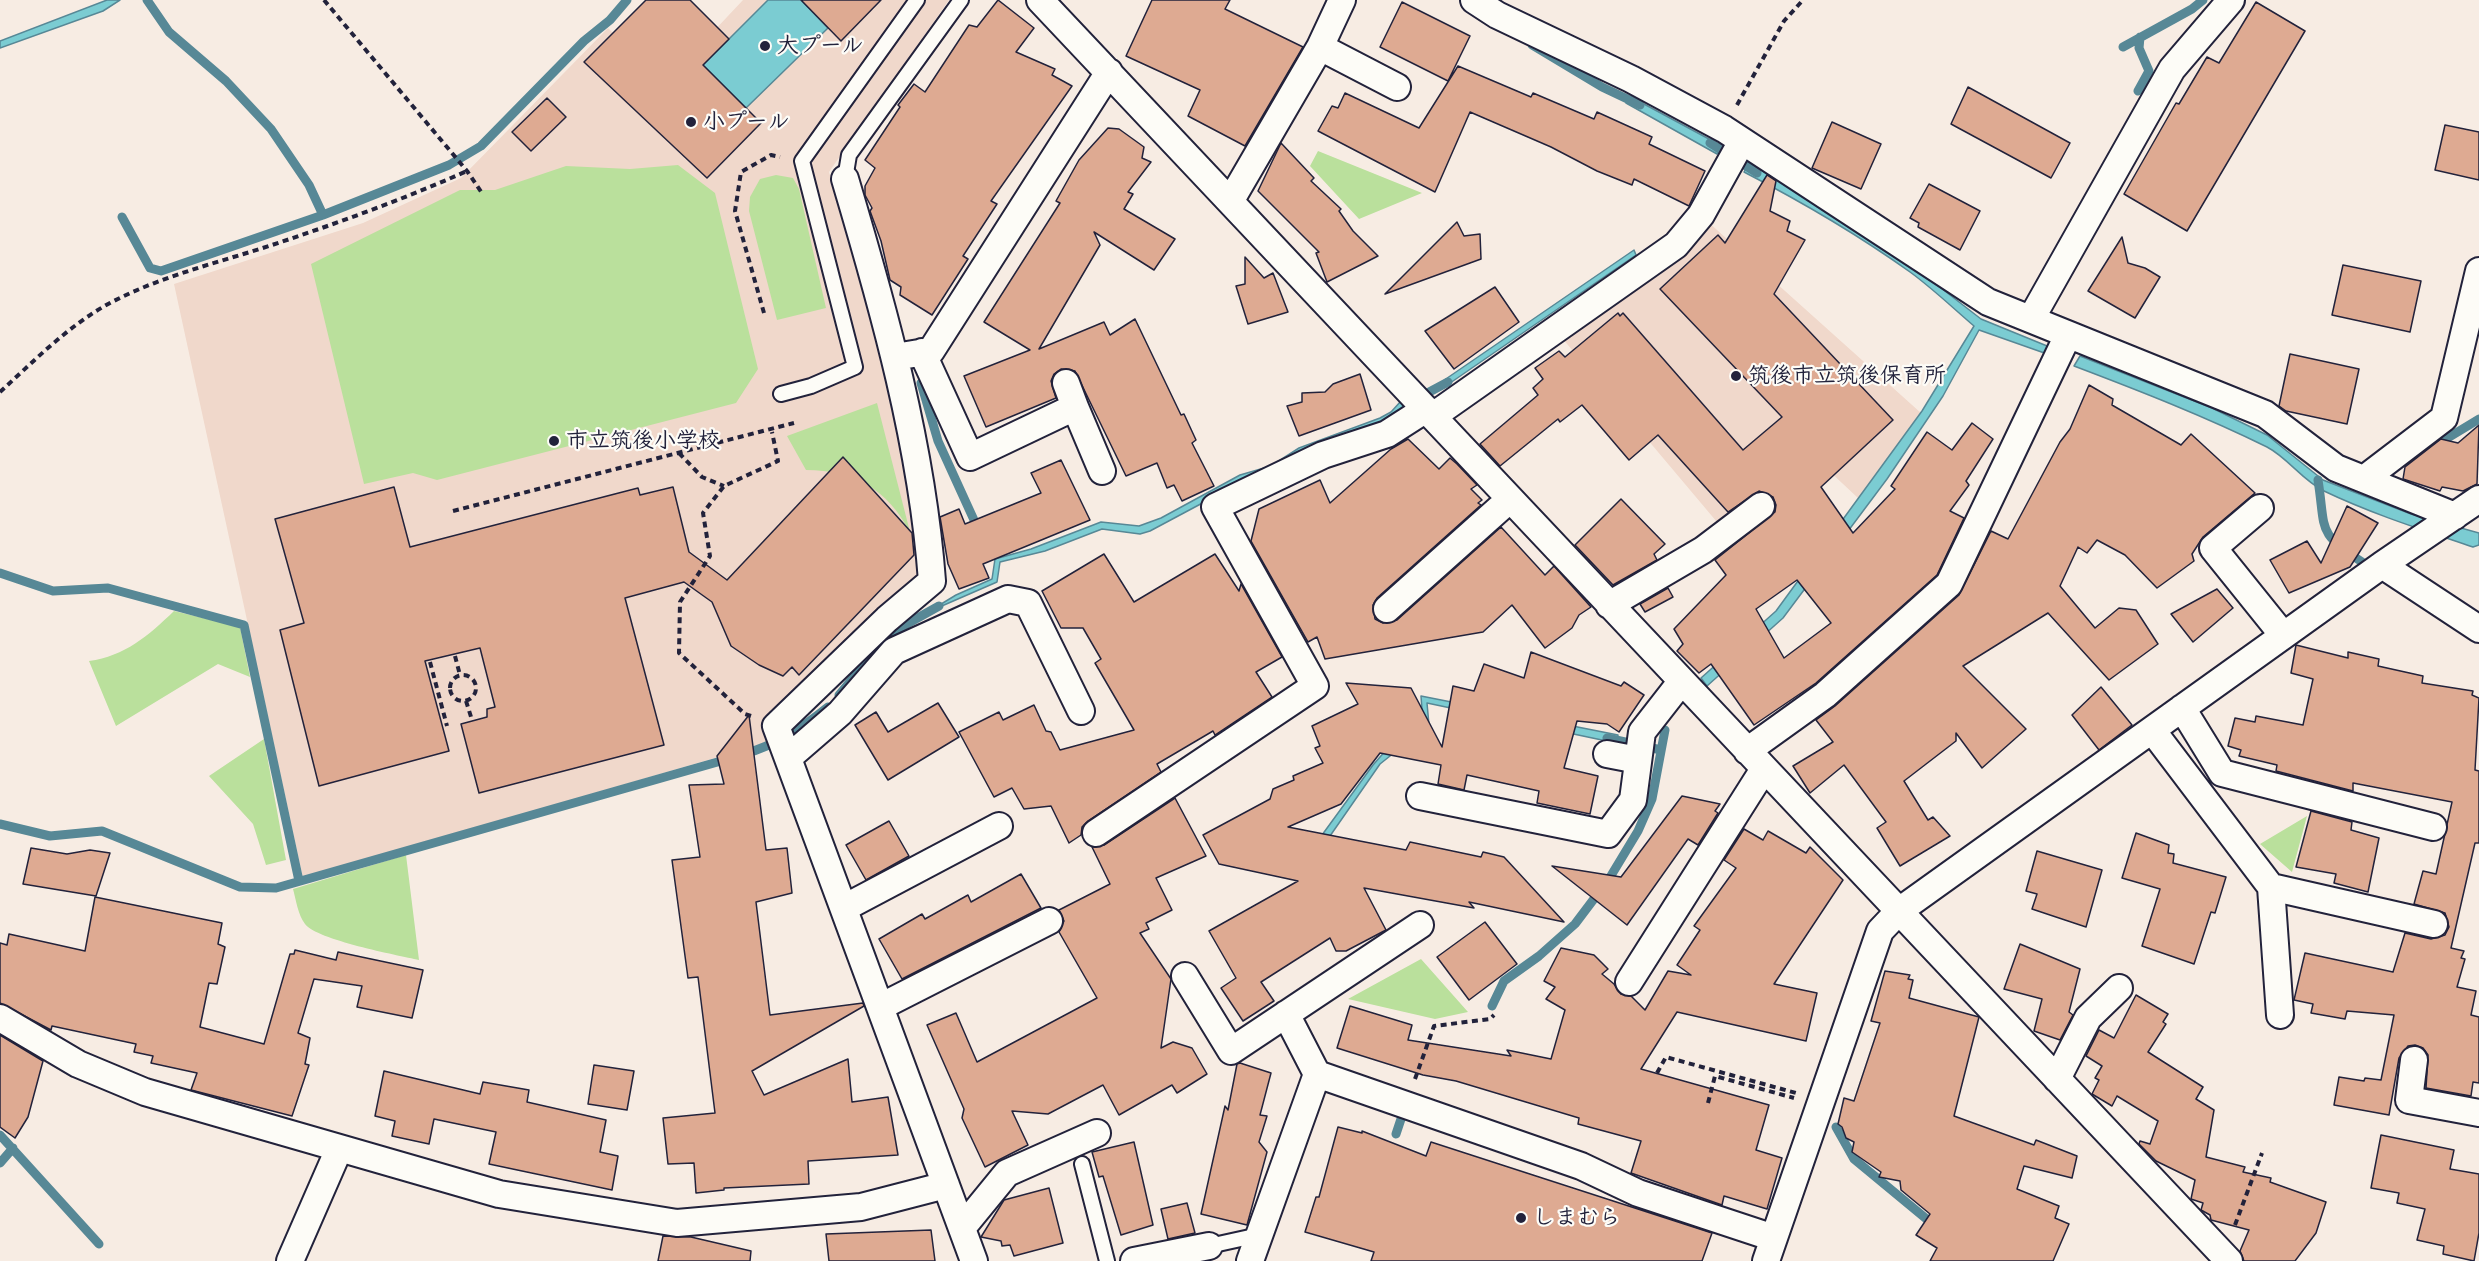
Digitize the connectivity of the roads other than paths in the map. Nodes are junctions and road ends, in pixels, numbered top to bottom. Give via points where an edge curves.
1 (917, 0) edge
2 (961, 0) edge
3 (1040, 0) edge
4 (1342, 0) edge
5 (1474, 0) edge
6 (2231, 0) edge
7 (1320, 47) junction
8 (1109, 72) junction
9 (1397, 87) dead end
10 (1733, 135) junction
11 (845, 179) joint
12 (1231, 200) junction
13 (2479, 271) edge
14 (2031, 319) junction
15 (2068, 335) junction
16 (922, 352) junction
17 (895, 357) junction
18 (1066, 383) dead end
19 (781, 394) dead end
20 (1075, 407) junction
21 (1429, 412) junction
22 (1102, 471) dead end
23 (2364, 479) junction
24 (1509, 500) junction
25 (2479, 500) edge
26 (1761, 506) dead end
27 (2260, 508) dead end
28 (2455, 516) junction
29 (2382, 565) junction
30 (1609, 605) junction
31 (1387, 609) dead end
32 (2479, 629) edge
33 (2283, 635) junction
34 (1681, 682) junction
35 (2182, 708) junction
36 (1081, 711) dead end
37 (2152, 730) junction
38 (1607, 754) dead end
39 (788, 758) junction
40 (1638, 760) junction
41 (1755, 760) junction
42 (1420, 796) dead end
43 (999, 826) dead end
44 (2433, 826) dead end
45 (1096, 833) dead end
46 (2271, 887) junction
47 (844, 908) junction
48 (1899, 911) junction
49 (1049, 921) dead end
50 (2434, 924) dead end
51 (1420, 925) dead end
52 (1185, 976) dead end
53 (1629, 982) dead end
54 (2119, 988) dead end
55 (880, 1008) junction
56 (1286, 1014) junction
57 (2280, 1015) dead end
58 (0, 1018) edge
59 (2414, 1060) dead end
60 (1317, 1074) junction
61 (2057, 1079) junction
62 (2479, 1113) edge
63 (1096, 1133) dead end
64 (339, 1149) junction
65 (1082, 1164) dead end
66 (946, 1185) junction
67 (962, 1228) junction
68 (1259, 1235) junction
69 (1209, 1246) joint
70 (1770, 1250) edge
71 (2226, 1258) edge
72 (290, 1261) edge
73 (974, 1261) edge
74 (1107, 1261) edge
75 (1134, 1261) edge
76 (1250, 1261) edge

1 - 19 lane via 802,161 855,367
2 - 11 lane via 849,155
3 - 8 street
4 - 7 street
5 - 10 street
6 - 14 street via 2172,69
7 - 9 street
7 - 12 street
8 - 12 street
8 - 16 street via 931,351
10 - 14 street via 1988,302
10 - 21 street via 1701,215 1676,245
11 - 17 street
12 - 21 street
13 - 23 street via 2444,418
14 - 15 street
15 - 23 street via 2265,414 2336,468
15 - 41 street via 1949,585
16 - 17 street
16 - 20 street via 970,457
17 - 39 street via 928,529 932,581 887,618 776,726
18 - 20 street
20 - 22 street
21 - 24 street
21 - 45 street via 1387,434 1323,455 1215,507 1315,686
23 - 28 street
24 - 30 street
24 - 31 street
25 - 28 street
26 - 30 street via 1703,550
27 - 33 street via 2213,548
28 - 29 street
29 - 32 street
29 - 33 street
30 - 34 street
33 - 35 street
34 - 40 street via 1642,732
34 - 41 street
35 - 37 street
35 - 44 street via 2222,773
36 - 39 street via 1028,603 1008,598 894,651 840,713
37 - 46 street
37 - 48 street
38 - 40 street
39 - 47 street
40 - 42 street via 1633,800 1608,834
41 - 48 street
41 - 53 street
43 - 47 street
46 - 50 street
46 - 57 street
47 - 55 street
48 - 61 street
48 - 70 street via 1880,932
49 - 55 street
51 - 56 street
52 - 56 street via 1231,1051
54 - 61 street via 2088,1018
55 - 66 street
56 - 60 street
58 - 64 street via 78,1064 145,1092
59 - 62 street via 2409,1100
60 - 68 street
60 - 70 street via 1581,1166
61 - 71 street
63 - 67 street via 1007,1173
64 - 66 street via 500,1194 677,1223 861,1207
64 - 72 street
65 - 74 lane
66 - 67 street
67 - 73 street
68 - 69 lane
68 - 76 street
69 - 75 street

